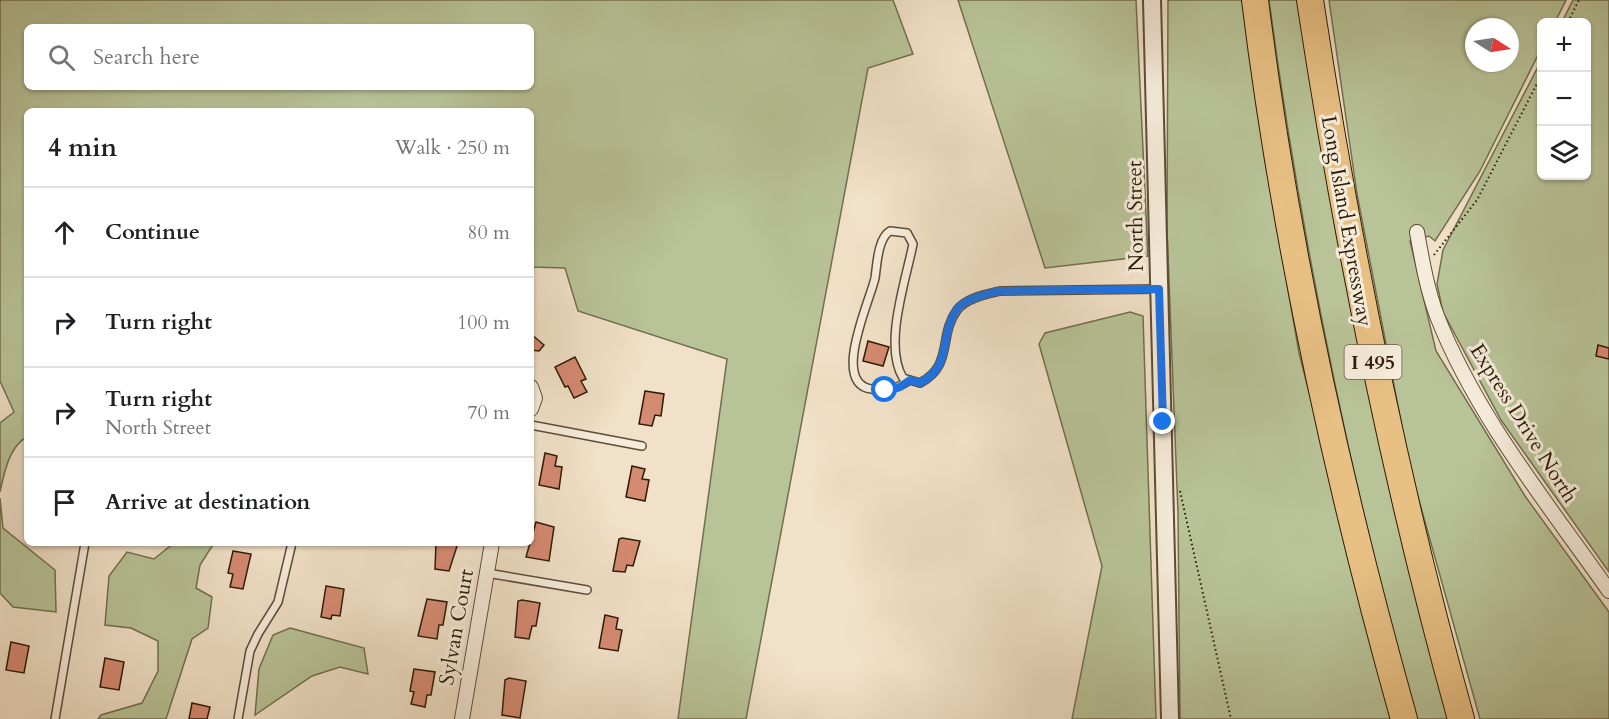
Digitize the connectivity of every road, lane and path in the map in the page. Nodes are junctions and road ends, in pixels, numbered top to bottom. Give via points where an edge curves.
1 (1152, 0) edge
2 (1255, 0) edge
3 (1310, 0) edge
4 (1579, 0) edge
5 (1570, 18) edge
6 (1537, 84) edge
7 (1417, 232) dead end
8 (1423, 269) junction
9 (1159, 289) junction
10 (910, 380) junction
11 (534, 426) edge
12 (642, 446) dead end
13 (1179, 489) dead end
14 (84, 546) edge
15 (291, 546) edge
16 (492, 546) edge
17 (487, 573) junction
18 (587, 590) dead end
19 (1609, 591) edge
20 (55, 719) edge
21 (238, 719) edge
22 (462, 719) edge
23 (1170, 719) edge
24 (1231, 719) edge
25 (1404, 719) edge
26 (1461, 719) edge

1 - 9 street, North Street
2 - 25 highway, I 495 via 1283,183 1315,350 1351,515
3 - 26 highway, Long Island Expressway / I 495 via 1368,339 1404,502
4 - 5 path
6 - 8 path via 1477,200
7 - 8 street, Express Drive North
8 - 19 street, Express Drive North via 1437,316 1485,409
9 - 10 lane via 1000,291 975,298 958,308 933,376 920,383
9 - 23 street, North Street
10 - 10 lane via 903,378 897,368 894,345 913,244 907,233 890,231 882,241 873,288 855,342 853,366 856,380 864,388 885,390
11 - 12 lane
13 - 24 path
14 - 20 lane
15 - 21 lane via 279,602 250,651
16 - 17 street, Sylvan Court
17 - 18 lane
17 - 22 street, Sylvan Court

